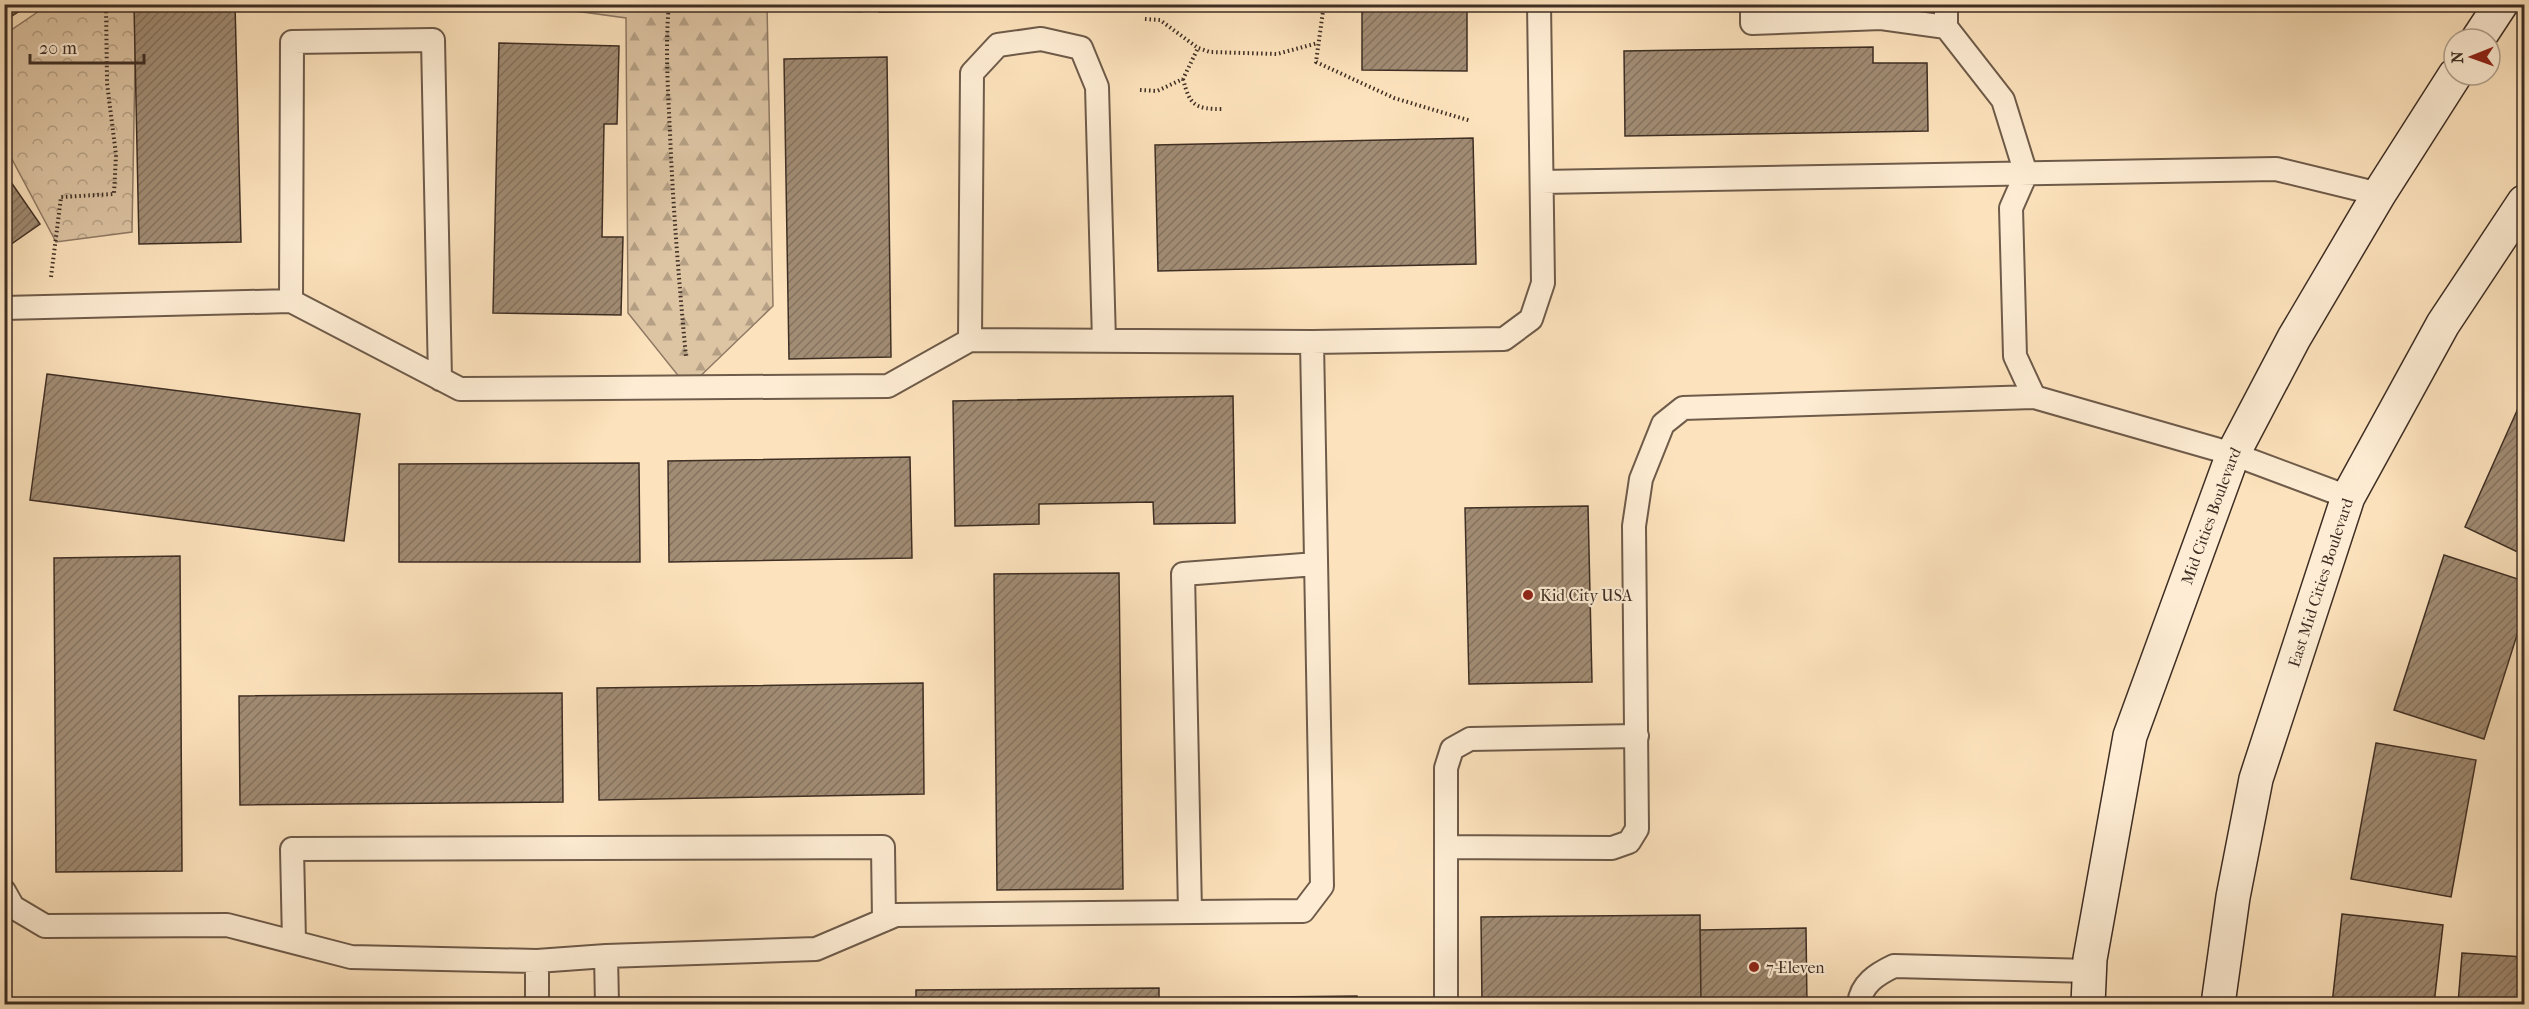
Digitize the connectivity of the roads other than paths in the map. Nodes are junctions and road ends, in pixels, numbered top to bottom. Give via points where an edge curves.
1 (1539, 4) edge
2 (1752, 4) edge
3 (2501, 4) edge
4 (1946, 16) edge
5 (2486, 27) edge
6 (2447, 87) edge
7 (2026, 174) junction
8 (1542, 182) junction
9 (2379, 194) junction
10 (2524, 202) edge
11 (291, 301) junction
12 (4, 308) edge
13 (970, 340) junction
14 (1104, 341) junction
15 (1312, 342) junction
16 (440, 379) junction
17 (2034, 397) junction
18 (2233, 454) junction
19 (2348, 497) junction
20 (1316, 564) junction
21 (1637, 736) junction
22 (1446, 847) junction
23 (4, 891) edge
24 (1190, 912) junction
25 (884, 920) junction
26 (294, 942) junction
27 (606, 956) junction
28 (537, 961) junction
29 (2090, 971) junction
30 (537, 1005) edge
31 (607, 1005) edge
32 (1446, 1005) edge
33 (1859, 1005) edge
34 (2088, 1005) edge
35 (2218, 1005) edge

1 - 8 lane
2 - 4 lane via 1752,23
3 - 5 main road
4 - 7 lane via 2003,100
6 - 9 main road, Mid Cities Boulevard
7 - 8 lane
7 - 9 lane via 2276,169
7 - 17 lane via 2011,208 2015,356
8 - 15 lane via 1543,283 1531,319 1504,339
9 - 18 main road, Mid Cities Boulevard via 2294,338
10 - 19 main road, East Mid Cities Boulevard via 2443,324
11 - 12 lane
11 - 16 lane
11 - 16 lane via 292,42 433,40
13 - 14 lane
13 - 14 lane via 972,73 998,45 1041,39 1081,48 1097,87
13 - 16 lane via 888,386 460,389
14 - 15 lane
15 - 20 lane
17 - 18 lane
17 - 21 lane via 1683,408 1663,424 1641,478 1634,526
18 - 19 lane
18 - 29 main road, Mid Cities Boulevard via 2130,736
19 - 35 main road, East Mid Cities Boulevard via 2256,779 2233,897
20 - 24 lane via 1322,886 1303,911
20 - 24 lane via 1183,574
21 - 22 lane via 1470,739 1452,749 1446,768
21 - 22 lane via 1637,829 1629,842 1612,848
22 - 32 lane
23 - 26 lane via 13,907 45,926 227,925
24 - 25 lane via 896,915
25 - 26 lane via 883,847 292,849
25 - 27 lane via 816,949
26 - 28 lane via 351,957
27 - 28 lane
27 - 31 lane
28 - 30 lane
29 - 33 lane via 1894,966 1873,975
29 - 34 main road, Mid Cities Boulevard

